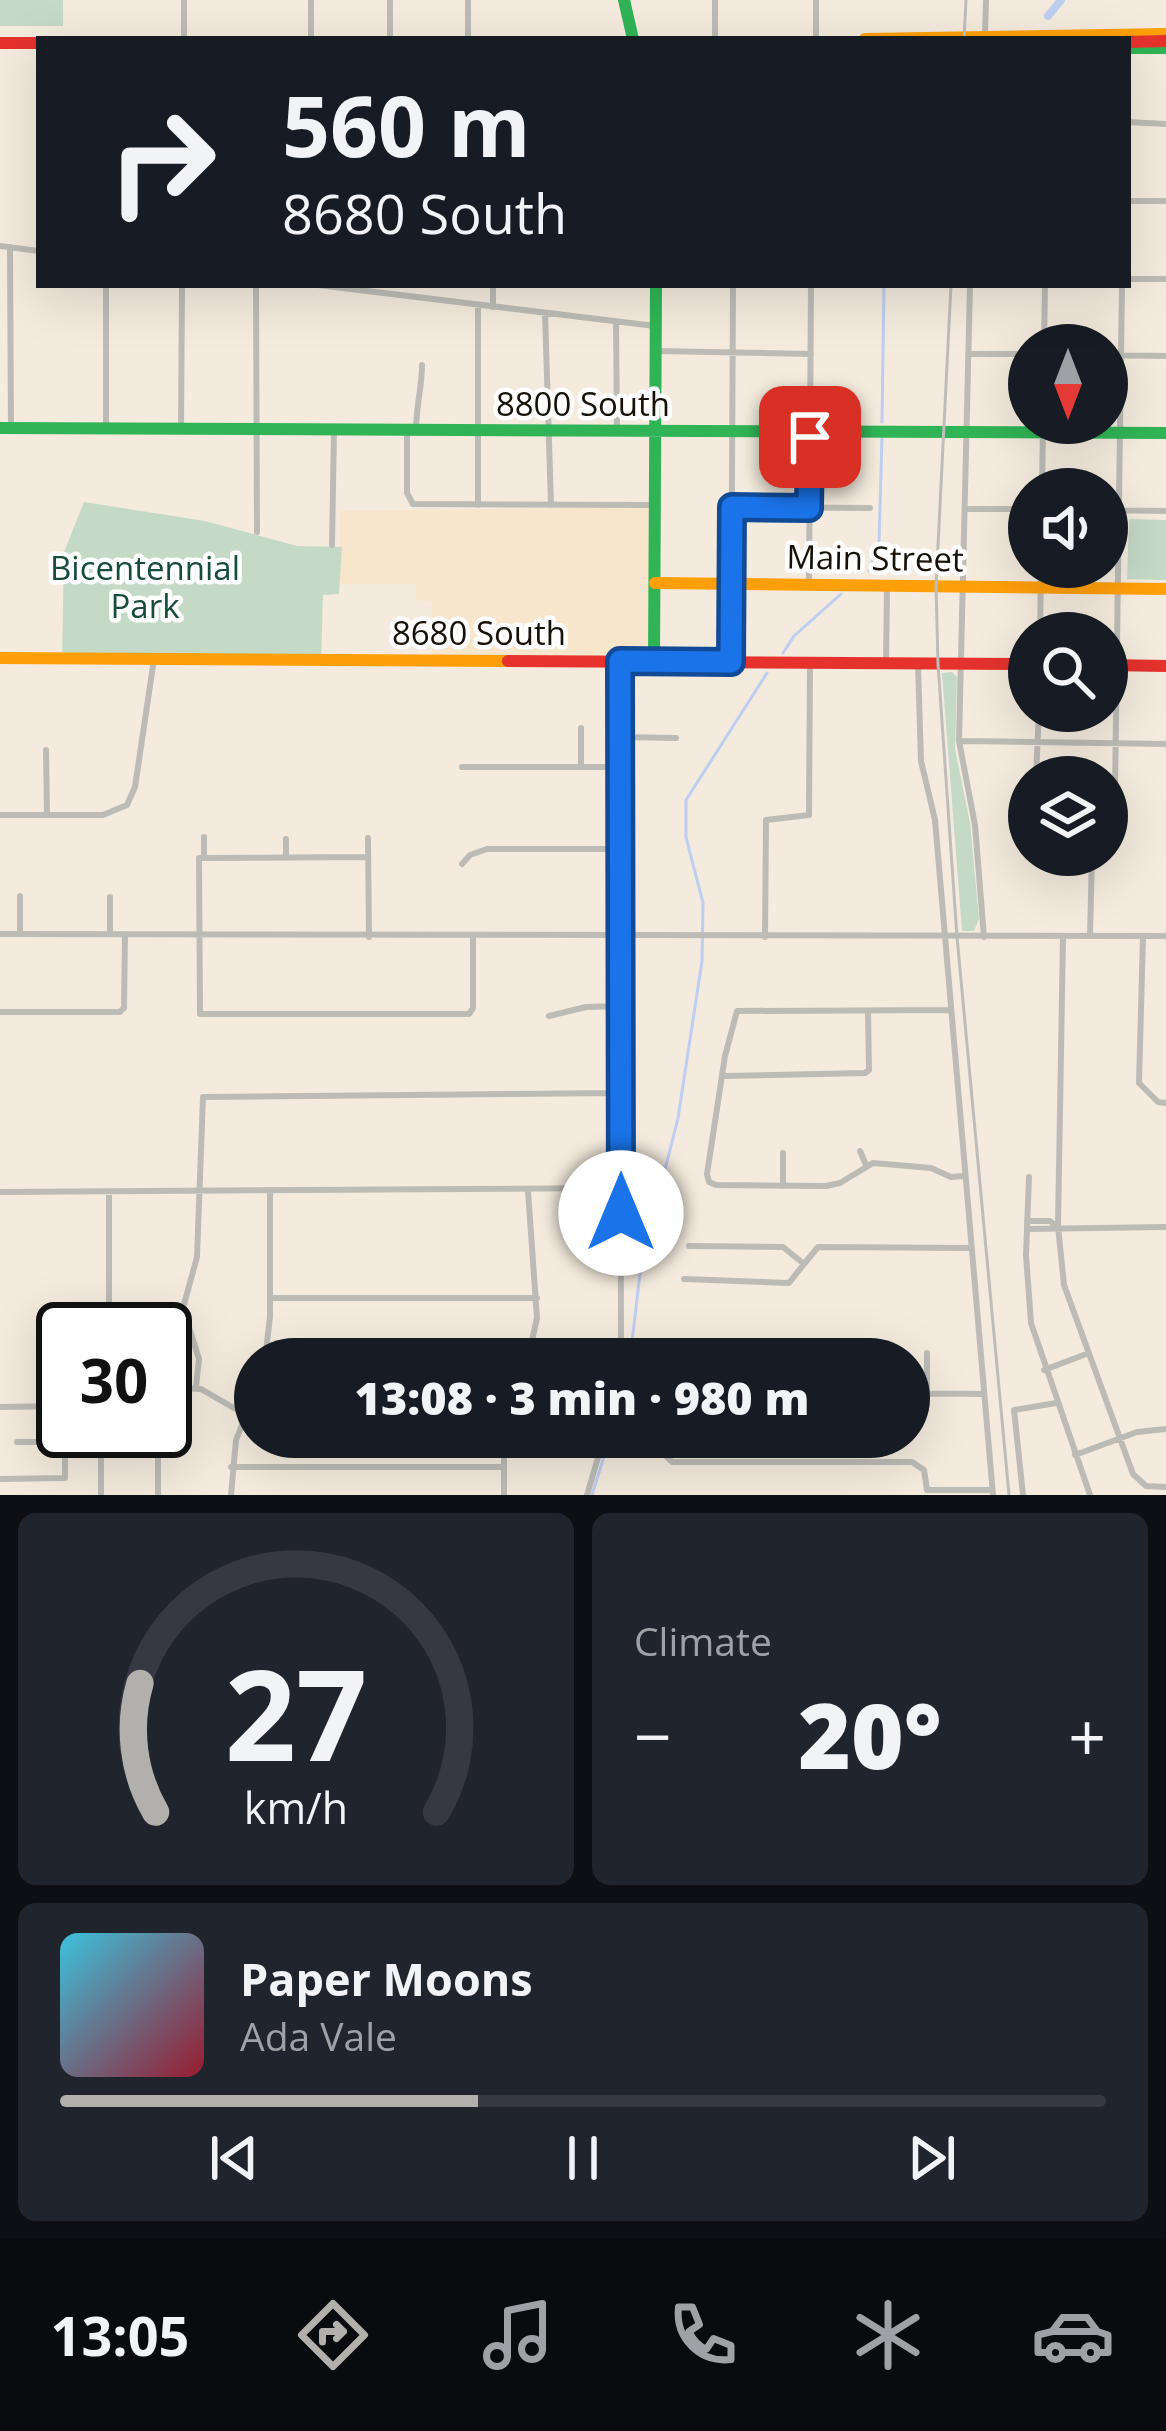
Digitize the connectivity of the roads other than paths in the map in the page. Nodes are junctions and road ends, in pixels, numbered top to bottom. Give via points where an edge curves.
1 (184, 0) edge
2 (311, 0) edge
3 (390, 0) edge
4 (468, 0) edge
5 (624, 0) edge
6 (715, 0) edge
7 (816, 0) edge
8 (986, 0) edge
9 (184, 36) edge
10 (311, 36) edge
11 (390, 36) edge
12 (468, 36) edge
13 (632, 36) edge
14 (715, 36) edge
15 (816, 36) edge
16 (987, 36) edge
17 (1131, 40) edge
18 (1166, 41) edge
19 (0, 43) edge
20 (36, 43) edge
21 (1131, 45) edge
22 (1131, 122) edge
23 (1166, 124) edge
24 (1131, 201) edge
25 (1166, 201) edge
26 (5, 247) edge
27 (36, 251) edge
28 (1166, 279) edge
29 (1131, 282) edge
30 (106, 288) edge
31 (182, 288) edge
32 (256, 288) edge
33 (493, 288) edge
34 (656, 288) edge
35 (733, 288) edge
36 (811, 288) edge
37 (970, 288) edge
38 (1045, 288) edge
39 (1125, 288) edge
40 (386, 290) edge
41 (478, 305) junction
42 (493, 307) junction
43 (545, 313) junction
44 (616, 322) junction
45 (1044, 324) edge
46 (1123, 324) edge
47 (656, 326) junction
48 (656, 351) junction
49 (733, 353) junction
50 (811, 353) junction
51 (968, 354) junction
52 (1008, 354) edge
53 (1128, 355) edge
54 (1166, 356) edge
55 (422, 364) dead end
56 (5, 428) edge
57 (1008, 428) edge
58 (106, 429) junction
59 (181, 429) junction
60 (257, 430) junction
61 (334, 430) junction
62 (411, 430) junction
63 (967, 430) junction
64 (478, 431) junction
65 (547, 431) junction
66 (732, 431) junction
67 (810, 431) junction
68 (617, 432) junction
69 (655, 432) junction
70 (1128, 433) edge
71 (1166, 434) edge
72 (478, 505) junction
73 (550, 505) junction
74 (655, 506) junction
75 (732, 507) junction
76 (809, 508) junction
77 (870, 508) dead end
78 (965, 508) junction
79 (1008, 509) edge
80 (1128, 511) edge
81 (1166, 511) edge
82 (257, 532) dead end
83 (332, 545) dead end
84 (655, 583) junction
85 (732, 584) junction
86 (809, 585) junction
87 (887, 585) junction
88 (963, 586) junction
89 (1008, 587) edge
90 (1118, 588) joint
91 (1166, 589) edge
92 (1116, 612) edge
93 (0, 658) edge
94 (154, 659) junction
95 (620, 661) junction
96 (654, 662) junction
97 (731, 662) junction
98 (810, 664) junction
99 (886, 664) junction
100 (918, 664) junction
101 (961, 664) junction
102 (1008, 664) edge
103 (1128, 665) edge
104 (1166, 666) edge
105 (581, 728) dead end
106 (1038, 732) edge
107 (1115, 732) edge
108 (620, 737) junction
109 (676, 738) dead end
110 (959, 741) junction
111 (1038, 742) junction
112 (1116, 743) junction
113 (1166, 744) edge
114 (46, 749) dead end
115 (1037, 756) edge
116 (1116, 756) edge
117 (462, 767) dead end
118 (581, 767) junction
119 (621, 767) junction
120 (0, 815) edge
121 (46, 815) junction
122 (204, 837) dead end
123 (286, 838) dead end
124 (368, 838) dead end
125 (621, 849) junction
126 (368, 857) junction
127 (204, 858) junction
128 (286, 858) junction
129 (462, 864) dead end
130 (1091, 876) edge
131 (20, 896) dead end
132 (110, 897) dead end
133 (0, 934) edge
134 (20, 934) junction
135 (110, 934) junction
136 (124, 934) junction
137 (1090, 935) junction
138 (1143, 935) junction
139 (1166, 935) edge
140 (199, 936) junction
141 (622, 936) junction
142 (369, 937) junction
143 (473, 937) junction
144 (765, 937) junction
145 (944, 937) junction
146 (985, 937) junction
147 (1063, 937) junction
148 (621, 1006) junction
149 (868, 1010) junction
150 (950, 1010) junction
151 (0, 1012) edge
152 (548, 1016) dead end
153 (723, 1076) junction
154 (621, 1093) junction
155 (1162, 1103) edge
156 (860, 1151) dead end
157 (783, 1153) dead end
158 (866, 1165) junction
159 (964, 1176) junction
160 (1029, 1177) dead end
161 (783, 1186) junction
162 (621, 1188) junction
163 (270, 1190) junction
164 (528, 1190) junction
165 (199, 1191) junction
166 (0, 1192) edge
167 (109, 1192) junction
168 (1027, 1225) junction
169 (1057, 1226) junction
170 (1166, 1227) edge
171 (688, 1246) dead end
172 (971, 1248) junction
173 (804, 1264) junction
174 (683, 1279) dead end
175 (270, 1298) junction
176 (537, 1298) junction
177 (110, 1302) edge
178 (267, 1338) edge
179 (534, 1338) edge
180 (621, 1338) edge
181 (1089, 1353) junction
182 (1044, 1370) junction
183 (192, 1387) edge
184 (196, 1387) junction
185 (930, 1394) edge
186 (982, 1394) junction
187 (1056, 1403) junction
188 (36, 1406) edge
189 (0, 1407) edge
190 (234, 1408) edge
191 (1166, 1429) edge
192 (1120, 1438) junction
193 (16, 1442) dead end
194 (36, 1442) edge
195 (1075, 1455) junction
196 (234, 1457) edge
197 (65, 1458) edge
198 (101, 1458) edge
199 (158, 1458) edge
200 (504, 1458) edge
201 (598, 1458) edge
202 (665, 1458) edge
203 (231, 1467) junction
204 (504, 1467) junction
205 (0, 1479) edge
206 (1166, 1487) edge
207 (992, 1493) edge
208 (101, 1495) edge
209 (158, 1495) edge
210 (231, 1495) edge
211 (504, 1495) edge
212 (587, 1495) edge
213 (1023, 1495) edge
214 (1090, 1495) edge

1 - 9 street
2 - 10 street
3 - 11 street
4 - 12 street
5 - 13 street
6 - 14 street
7 - 15 street
8 - 16 street
17 - 18 street
18 - 21 street
19 - 20 street
22 - 23 street
24 - 25 street
26 - 27 street
26 - 56 street
28 - 29 street
30 - 58 street
31 - 59 street
32 - 60 street
33 - 42 street
34 - 47 street
35 - 49 street
36 - 50 street
37 - 51 street
38 - 45 street
39 - 46 street
40 - 41 street
41 - 42 street
41 - 64 street
42 - 43 street
43 - 44 street
43 - 65 street
44 - 47 street
44 - 68 street
47 - 48 street
48 - 49 street
48 - 69 street
49 - 50 street
49 - 66 street
50 - 67 street
51 - 52 street
51 - 63 street
53 - 54 street
55 - 62 street
56 - 58 street, 8800 South
57 - 63 street, 8800 South
58 - 59 street, 8800 South
59 - 60 street, 8800 South
60 - 61 street, 8800 South
60 - 82 street
61 - 62 street, 8800 South
61 - 83 street
62 - 64 street, 8800 South
62 - 72 street via 410,502
63 - 67 street, 8800 South
63 - 78 street
64 - 65 street, 8800 South
64 - 72 street
65 - 68 street, 8800 South
65 - 73 street
66 - 67 street, 8800 South
66 - 69 street, 8800 South
66 - 75 street
67 - 76 street
68 - 69 street, 8800 South
69 - 74 street
70 - 71 street, 8800 South
72 - 73 street
73 - 74 street
74 - 84 street
75 - 76 street
75 - 85 street
76 - 77 street
76 - 86 street
78 - 79 street
78 - 88 street
80 - 81 street
84 - 85 street, Main Street
84 - 96 street
85 - 86 street, Main Street
85 - 97 street
86 - 87 street, Main Street
87 - 88 street, Main Street
87 - 99 street
88 - 89 street, Main Street
88 - 101 street
90 - 91 street, Main Street
90 - 92 street
93 - 94 street, 8680 South
94 - 95 street, 8680 South
94 - 121 street via 133,794 116,812
95 - 96 street, 8680 South
95 - 108 street
96 - 97 street, 8680 South
97 - 98 street, 8680 South
98 - 99 street, 8680 South
98 - 144 street via 809,815 766,820
99 - 100 street, 8680 South
100 - 101 street, 8680 South
100 - 145 street via 921,761 935,820
101 - 102 street, 8680 South
101 - 110 street
103 - 104 street
105 - 118 street
106 - 111 street
107 - 112 street
108 - 109 street
108 - 119 street
110 - 111 street
110 - 146 street
111 - 112 street
111 - 115 street
112 - 113 street
112 - 116 street
114 - 121 street
117 - 118 street
118 - 119 street
119 - 125 street
120 - 121 street
122 - 127 street
123 - 128 street
124 - 126 street
125 - 129 street via 488,850
125 - 141 street
126 - 128 street
126 - 142 street
127 - 128 street
127 - 140 street
130 - 137 street
131 - 134 street
132 - 135 street
133 - 134 street
134 - 135 street
135 - 136 street
136 - 140 street
136 - 151 street via 122,1011
137 - 138 street
137 - 147 street
138 - 139 street
138 - 155 street via 1139,1083
140 - 142 street
140 - 143 street via 200,1014 472,1012
141 - 143 street
141 - 144 street
141 - 148 street
142 - 143 street
144 - 145 street
145 - 146 street
145 - 150 street
146 - 147 street
147 - 169 street
148 - 152 street
148 - 154 street
149 - 150 street
149 - 153 street via 737,1011
149 - 153 street via 865,1073
150 - 159 street
153 - 161 street via 709,1182
154 - 162 street
154 - 165 street via 207,1095
156 - 158 street
157 - 161 street
158 - 159 street
158 - 161 street via 833,1185
159 - 172 street
160 - 168 street
162 - 164 street
162 - 180 street
163 - 164 street
163 - 165 street
163 - 175 street
164 - 176 street
165 - 167 street
165 - 184 street via 197,1257 183,1308 199,1359
166 - 167 street
167 - 177 street
168 - 169 street
168 - 182 street via 1029,1306
169 - 170 street
169 - 181 street via 1061,1271
171 - 173 street via 783,1247
172 - 173 street via 818,1247
172 - 186 street
173 - 174 street via 790,1283
175 - 176 street
175 - 178 street
176 - 179 street
181 - 182 street
181 - 192 street
182 - 187 street
183 - 184 street
184 - 190 street
185 - 186 street
186 - 207 street
187 - 195 street
187 - 213 street via 1013,1410
188 - 189 street
191 - 192 street
192 - 195 street
192 - 206 street via 1136,1479
193 - 194 street
195 - 214 street
196 - 203 street
197 - 205 street via 64,1478
198 - 208 street
199 - 209 street
200 - 204 street
201 - 212 street
202 - 207 street via 920,1464 927,1490
203 - 204 street
203 - 210 street
204 - 211 street

